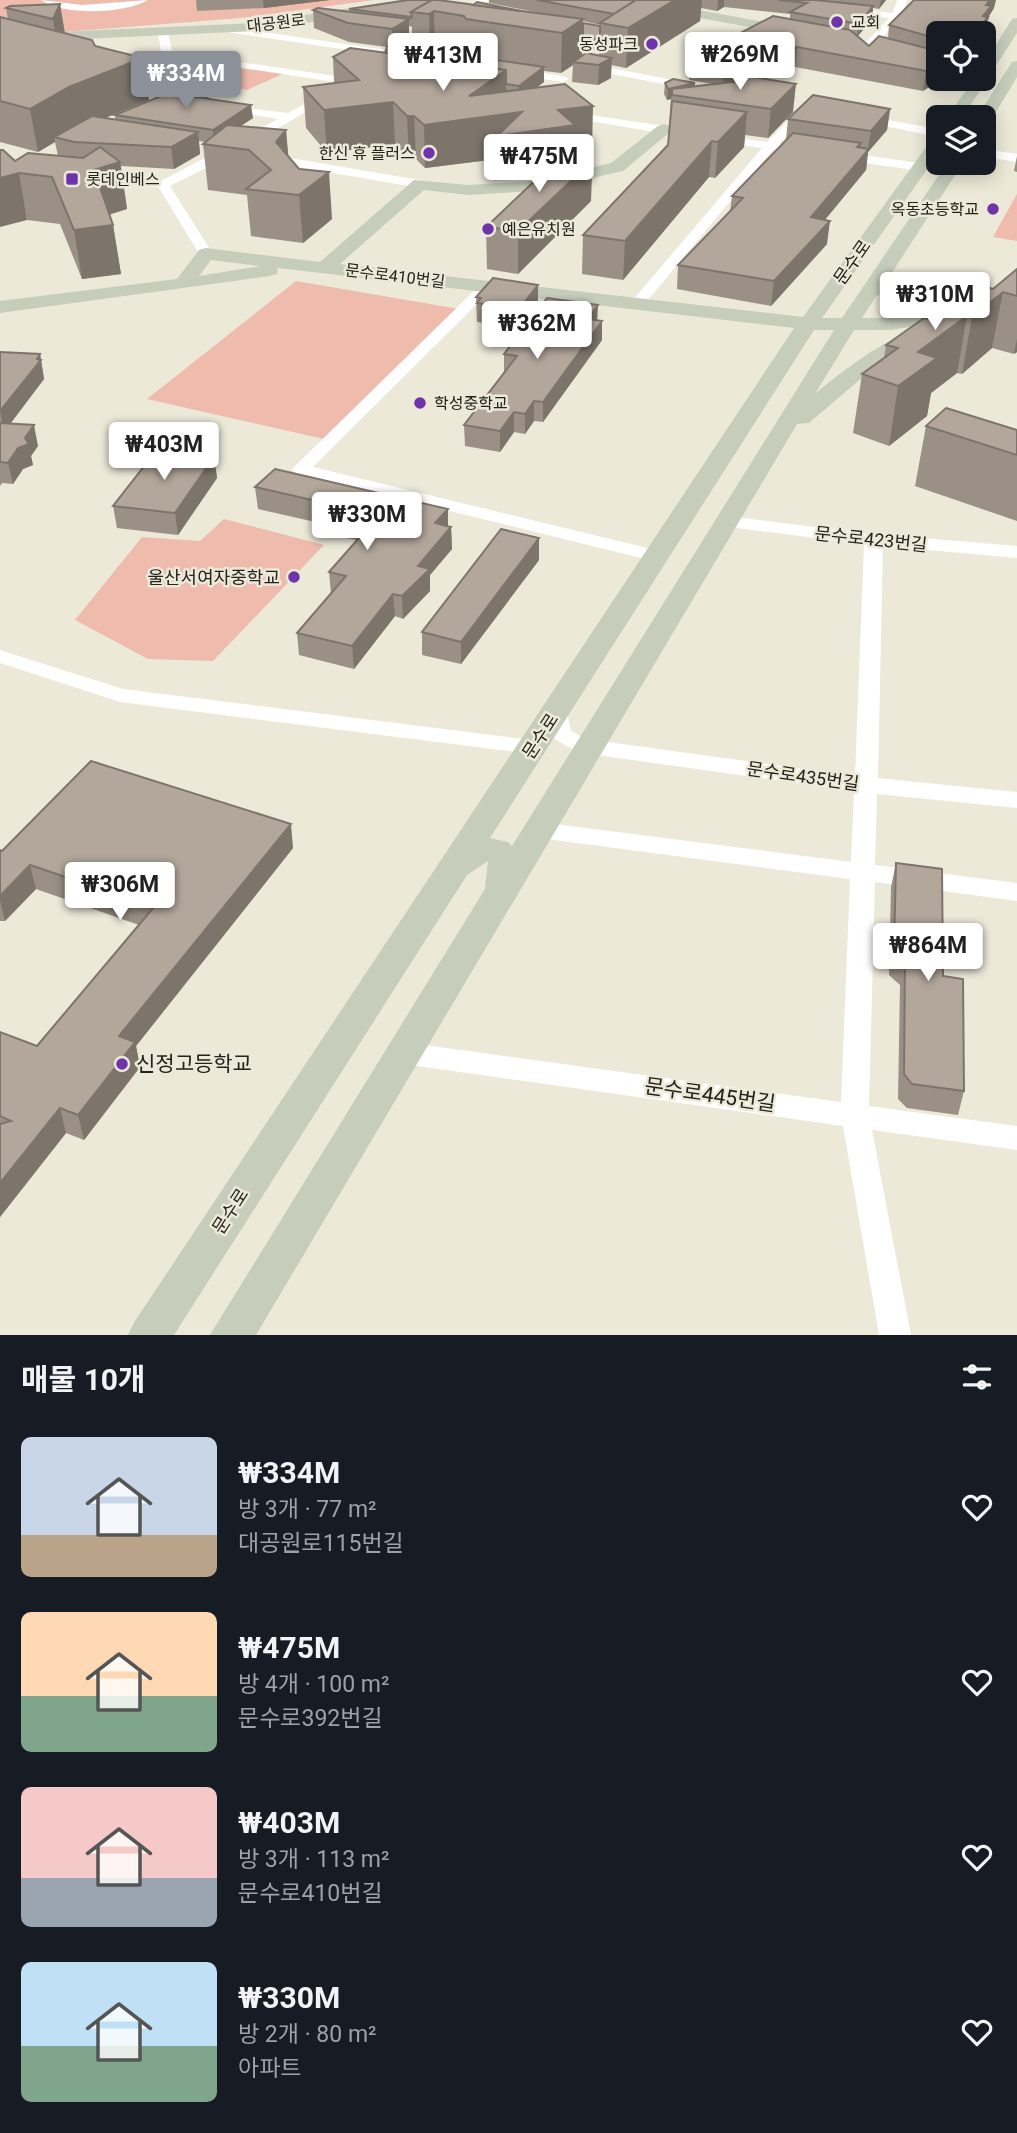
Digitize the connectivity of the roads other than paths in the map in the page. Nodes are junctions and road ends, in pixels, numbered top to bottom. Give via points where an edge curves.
1 (46, 0) edge
2 (143, 0) edge
3 (426, 0) edge
4 (623, 0) edge
5 (902, 0) edge
6 (448, 1) edge
7 (482, 5) edge
8 (829, 9) edge
9 (679, 10) junction
10 (897, 16) junction
11 (309, 19) junction
12 (653, 21) edge
13 (1017, 22) edge
14 (349, 24) edge
15 (444, 25) edge
16 (224, 29) junction
17 (163, 32) junction
18 (802, 33) edge
19 (418, 42) dead end
20 (861, 45) joint
21 (3, 47) edge
22 (887, 52) edge
23 (167, 54) junction
24 (397, 54) junction
25 (599, 55) edge
26 (996, 56) edge
27 (1017, 65) edge
28 (583, 66) junction
29 (374, 68) edge
30 (362, 75) edge
31 (563, 79) junction
32 (351, 81) junction
33 (377, 85) edge
34 (553, 86) edge
35 (701, 88) edge
36 (1010, 90) edge
37 (168, 99) junction
38 (195, 103) edge
39 (209, 105) edge
40 (793, 106) edge
41 (996, 106) edge
42 (807, 108) junction
43 (143, 109) edge
44 (820, 111) edge
45 (554, 113) edge
46 (846, 116) edge
47 (291, 117) junction
48 (664, 130) junction
49 (926, 131) edge
50 (690, 134) edge
51 (704, 136) edge
52 (770, 146) junction
53 (203, 147) edge
54 (230, 151) junction
55 (996, 155) edge
56 (1017, 158) edge
57 (926, 159) edge
58 (920, 167) junction
59 (82, 174) edge
60 (947, 175) edge
61 (420, 184) junction
62 (163, 185) junction
63 (206, 254) junction
64 (303, 265) junction
65 (325, 267) junction
66 (183, 284) junction
67 (486, 287) junction
68 (872, 288) junction
69 (637, 304) junction
70 (1010, 304) edge
71 (0, 307) edge
72 (808, 324) junction
73 (847, 326) junction
74 (773, 444) junction
75 (726, 522) junction
76 (874, 540) junction
77 (1017, 552) edge
78 (657, 555) junction
79 (0, 656) edge
80 (557, 709) junction
81 (532, 747) junction
82 (589, 747) junction
83 (867, 785) junction
84 (1017, 800) edge
85 (539, 830) junction
86 (864, 872) junction
87 (440, 888) junction
88 (1017, 892) edge
89 (493, 906) junction
90 (403, 1053) junction
91 (855, 1115) junction
92 (1017, 1138) edge
93 (150, 1335) edge
94 (232, 1335) edge
95 (895, 1335) edge

1 - 2 street via 60,7 102,8
3 - 6 main road, 대공원로
3 - 11 main road, 대공원로
4 - 9 main road
5 - 10 street
6 - 7 main road, 대공원로
7 - 15 street
8 - 10 street
9 - 12 street
9 - 18 main road
10 - 20 street
11 - 14 street
11 - 16 main road, 대공원로
13 - 26 main road
16 - 17 main road, 대공원로
16 - 24 street
17 - 21 main road, 대공원로 via 14,38
17 - 23 street
19 - 24 street
20 - 22 main road
23 - 32 street
23 - 37 street via 106,82
24 - 29 street
24 - 31 street
25 - 28 street
27 - 36 main road
28 - 31 street
28 - 35 street
30 - 32 street
31 - 34 street
32 - 33 street
32 - 47 street
36 - 41 main road
37 - 38 street
37 - 43 street
39 - 47 street
40 - 42 street
42 - 44 street
42 - 52 street
45 - 48 street
46 - 49 street
47 - 54 street
48 - 50 street
48 - 61 main road via 617,167 535,186 468,190
51 - 52 street
52 - 58 street
52 - 69 street
53 - 54 street
54 - 61 street
54 - 62 street
55 - 56 street
57 - 58 main road, 문수로
58 - 72 main road, 문수로
59 - 62 street
60 - 68 main road, 문수로
61 - 65 main road
62 - 63 street
63 - 64 main road, 문수로410번길
63 - 66 main road
64 - 65 main road, 문수로410번길
64 - 66 main road
65 - 67 main road, 문수로410번길
66 - 71 main road
67 - 69 main road, 문수로410번길
67 - 78 street via 300,469
68 - 70 main road via 912,298
68 - 73 main road, 문수로
69 - 72 main road, 문수로410번길
70 - 73 main road, 문수로410번길 via 930,319
70 - 74 main road via 924,334 874,358 826,394
72 - 73 main road, 문수로410번길
72 - 78 main road, 문수로
73 - 74 main road, 문수로
74 - 75 main road, 문수로
75 - 76 street, 문수로423번길
75 - 82 main road, 문수로
76 - 77 street, 문수로423번길
76 - 83 street
78 - 80 main road, 문수로
79 - 81 street via 120,695
80 - 81 main road, 문수로
80 - 82 street, 문수로435번길 via 560,734
81 - 87 main road, 문수로
82 - 83 street, 문수로435번길
82 - 85 main road, 문수로
83 - 84 street, 문수로435번길
83 - 86 street
85 - 86 street
85 - 89 main road, 문수로
86 - 88 street
86 - 91 street
87 - 89 main road via 471,855 497,850 505,859 506,870
87 - 93 main road, 문수로
89 - 90 main road, 문수로
90 - 91 street, 문수로445번길
90 - 94 main road, 문수로
91 - 92 street, 문수로445번길
91 - 95 street

